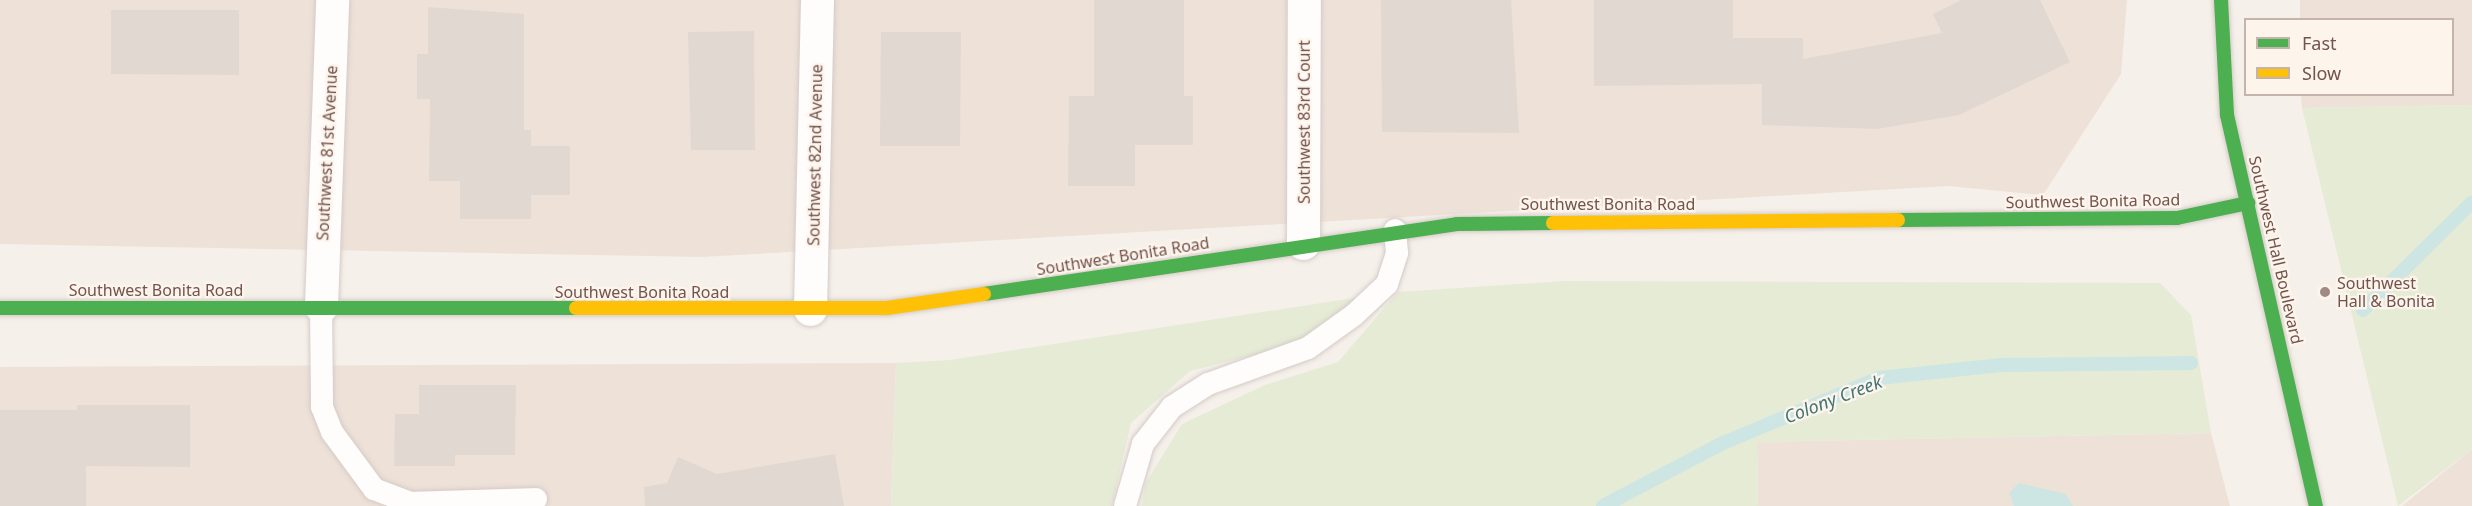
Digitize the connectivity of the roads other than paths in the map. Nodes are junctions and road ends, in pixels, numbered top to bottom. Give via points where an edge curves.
1 (332, 0) edge
2 (817, 0) edge
3 (1304, 0) edge
4 (2221, 0) edge
5 (2248, 202) junction
6 (1395, 230) junction
7 (1303, 243) junction
8 (321, 306) junction
9 (0, 308) edge
10 (810, 309) junction
11 (536, 500) dead end
12 (1125, 506) edge
13 (2316, 506) edge

1 - 8 street, Southwest 81st Avenue
2 - 10 street, Southwest 82nd Avenue
3 - 7 street, Southwest 83rd Court
4 - 5 main road, Southwest Hall Boulevard via 2227,115
5 - 6 main road, Southwest Bonita Road via 2177,218 1530,220
5 - 13 main road, Southwest Hall Boulevard
6 - 7 main road, Southwest Bonita Road
6 - 12 lane via 1397,253 1387,284 1354,315 1308,348 1208,384 1172,407 1143,444
7 - 10 main road, Southwest Bonita Road via 958,300
8 - 9 main road, Southwest Bonita Road
8 - 10 main road, Southwest Bonita Road
8 - 11 lane via 322,407 332,432 374,489 411,503

